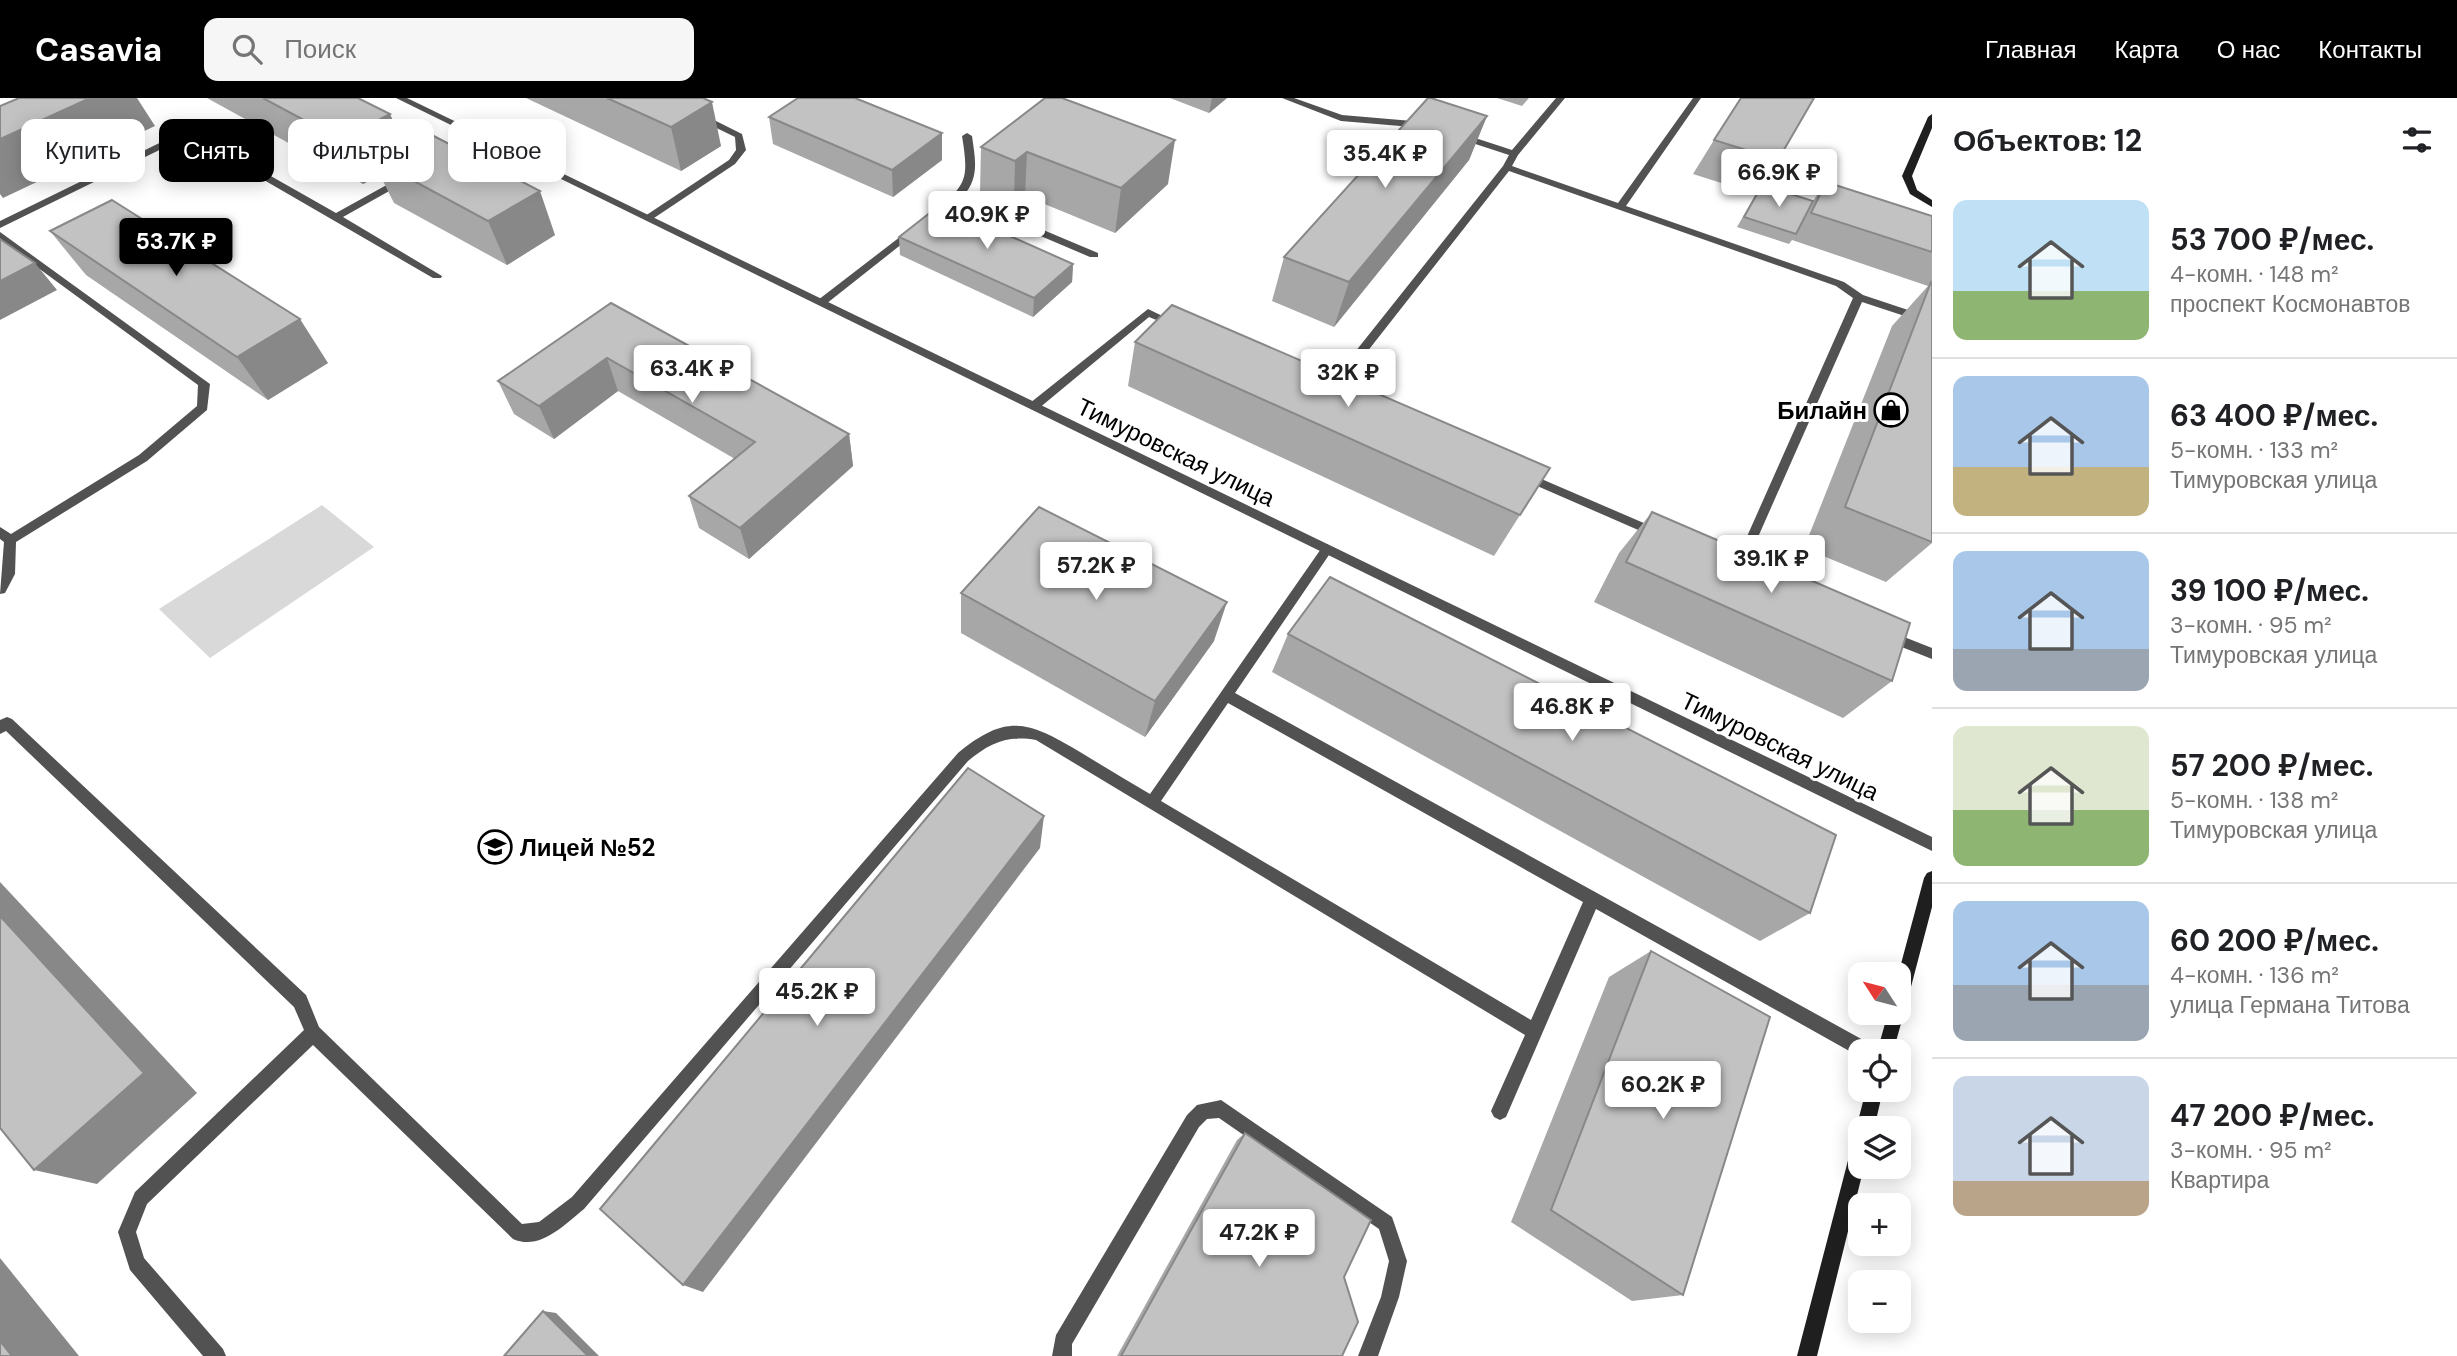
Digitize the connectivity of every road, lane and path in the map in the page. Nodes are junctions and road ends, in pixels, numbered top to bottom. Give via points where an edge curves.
1 (400, 98) edge
2 (1286, 98) edge
3 (1561, 98) edge
4 (1697, 98) edge
5 (688, 111) edge
6 (1932, 117) edge
7 (448, 121) edge
8 (1430, 126) edge
9 (1454, 134) edge
10 (967, 136) dead end
11 (1514, 154) junction
12 (1507, 167) junction
13 (566, 178) edge
14 (398, 182) edge
15 (957, 197) junction
16 (1932, 204) edge
17 (1620, 206) junction
18 (336, 216) junction
19 (648, 218) junction
20 (0, 225) edge
21 (0, 235) edge
22 (1094, 255) dead end
23 (437, 276) dead end
24 (1859, 297) junction
25 (822, 302) junction
26 (1932, 323) edge
27 (1184, 328) edge
28 (1342, 396) edge
29 (1034, 406) junction
30 (1508, 469) edge
31 (5, 536) edge
32 (1675, 541) edge
33 (1327, 549) junction
34 (1726, 564) edge
35 (0, 589) edge
36 (1875, 629) edge
37 (1932, 654) edge
38 (1226, 695) junction
39 (2, 723) edge
40 (1152, 802) junction
41 (1932, 844) edge
42 (1932, 878) edge
43 (1592, 900) junction
44 (1910, 962) edge
45 (1535, 1032) junction
46 (313, 1033) junction
47 (1848, 1041) edge
48 (1500, 1111) dead end
49 (1852, 1179) edge
50 (216, 1356) edge
51 (1062, 1356) edge
52 (1368, 1356) edge
53 (1807, 1356) edge

1 - 7 street, Тимуровская улица
2 - 8 street via 1341,118
3 - 11 street
4 - 17 street
5 - 19 street via 739,136 741,150 732,162
6 - 16 street via 1907,176 1913,192
9 - 11 street
10 - 15 street via 973,169 969,184
11 - 12 street
12 - 17 street
12 - 28 street via 1324,388
13 - 19 street, Тимуровская улица
14 - 18 street
15 - 22 street
15 - 25 street
17 - 24 street via 1840,284
18 - 20 street via 188,132
18 - 23 street
19 - 25 street, Тимуровская улица
21 - 31 street via 204,384 203,407 143,458
24 - 26 street
24 - 34 street via 1745,572
25 - 29 street, Тимуровская улица
27 - 29 street via 1148,312
29 - 33 street, Тимуровская улица
30 - 32 street
31 - 35 street via 9,574
33 - 38 street
33 - 41 street, Тимуровская улица
36 - 37 street
38 - 40 street
38 - 43 street
39 - 46 street via 300,1001
40 - 45 street
40 - 46 street via 1039,735 1017,730 984,739 963,757 578,1203 542,1231 519,1233
42 - 44 street
43 - 45 street
43 - 47 street
45 - 48 street
46 - 50 street via 141,1198 127,1232 137,1263
49 - 53 street
51 - 52 street via 1063,1342 1193,1121 1203,1111 1221,1109 1387,1223 1398,1261

